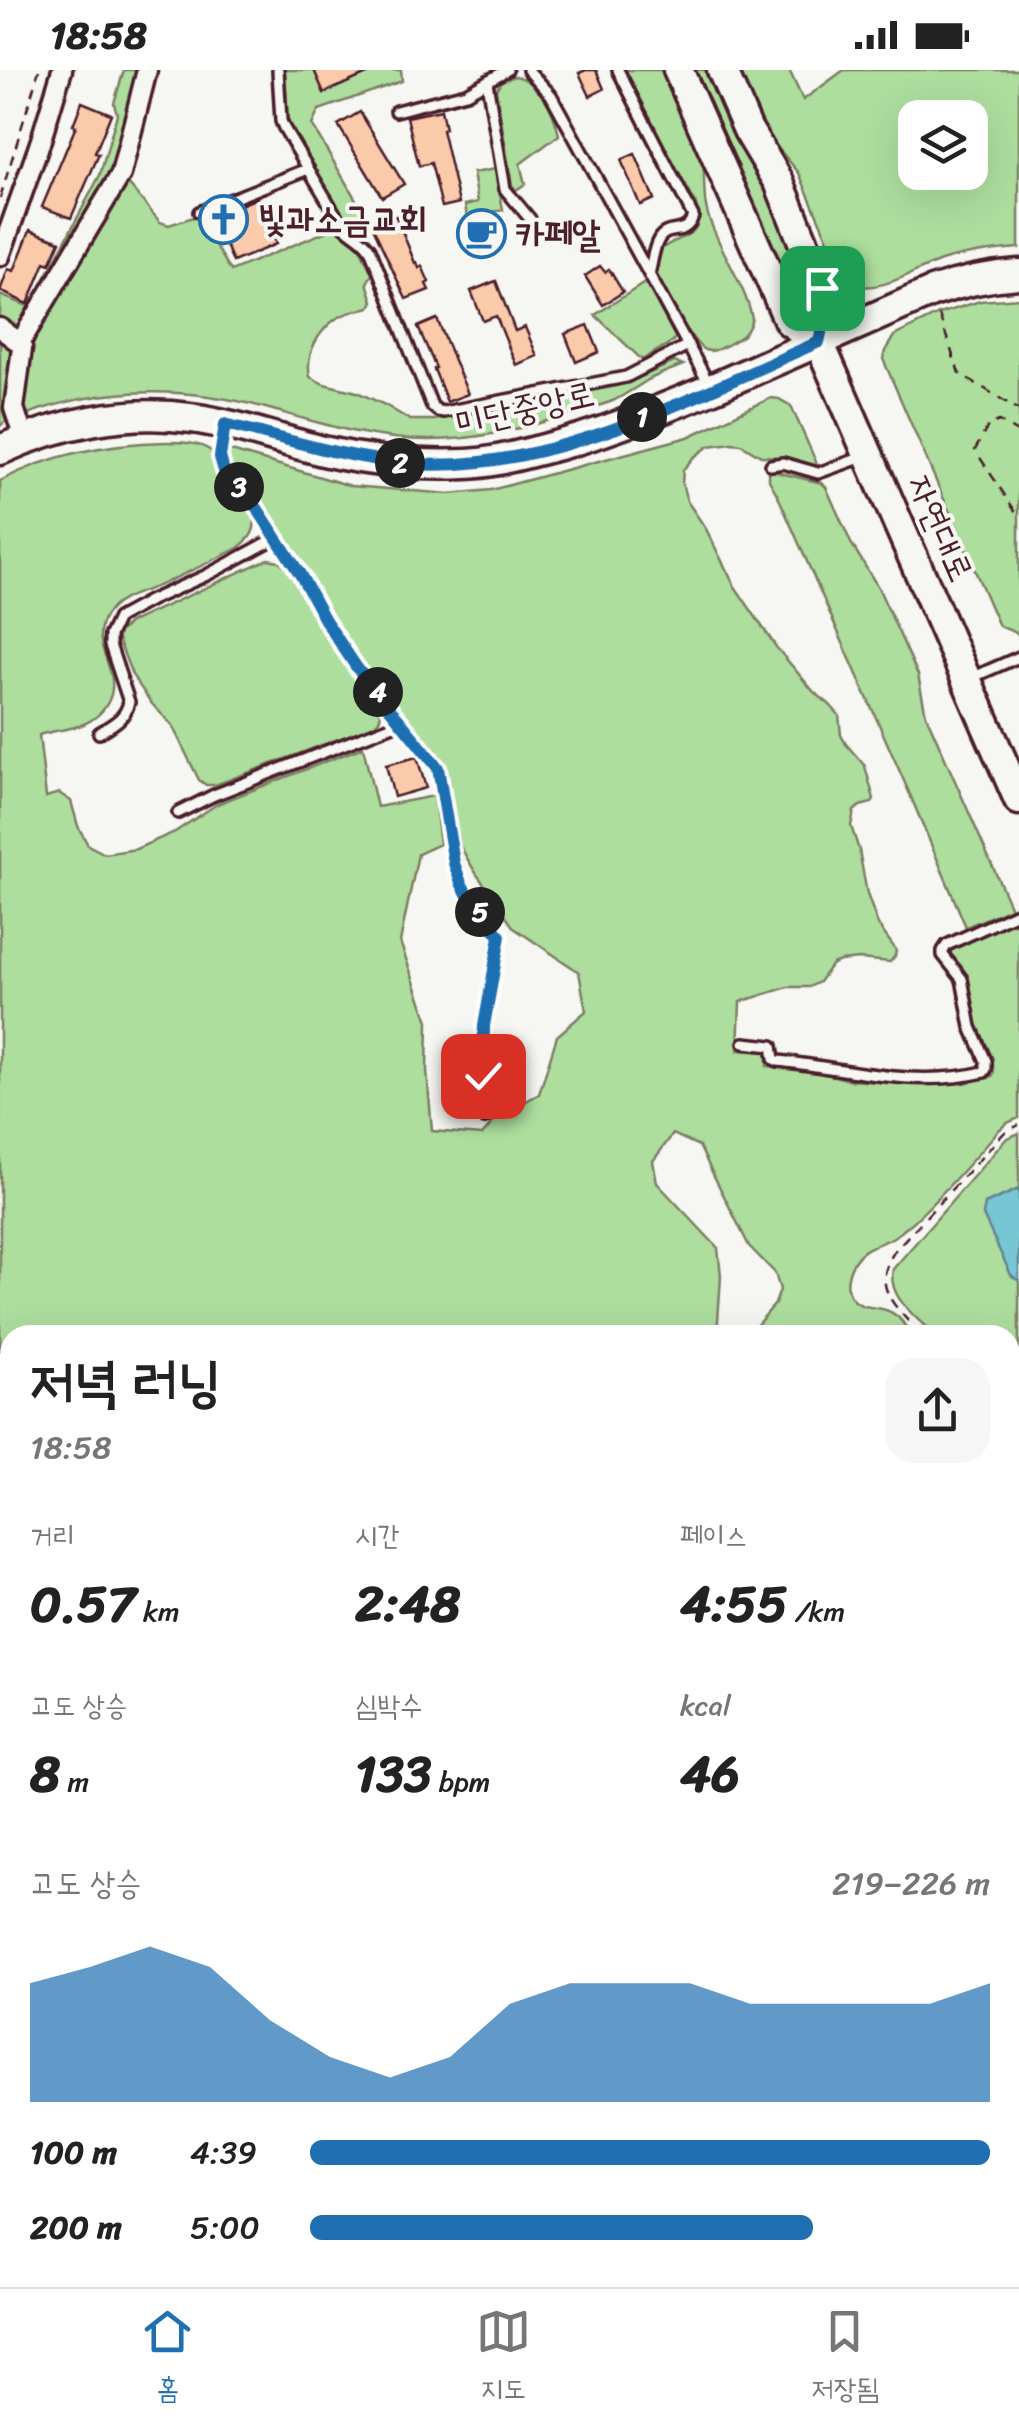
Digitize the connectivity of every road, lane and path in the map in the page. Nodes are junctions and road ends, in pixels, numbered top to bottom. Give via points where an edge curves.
1 (39, 70) edge
2 (62, 70) edge
3 (147, 70) edge
4 (278, 70) edge
5 (507, 70) edge
6 (528, 70) edge
7 (618, 70) edge
8 (678, 70) edge
9 (722, 70) edge
10 (488, 82) junction
11 (396, 111) dead end
12 (308, 169) junction
13 (0, 198) edge
14 (198, 212) dead end
15 (530, 219) dead end
16 (0, 256) edge
17 (649, 274) junction
18 (1019, 274) edge
19 (937, 309) dead end
20 (0, 328) edge
21 (819, 342) junction
22 (20, 343) junction
23 (688, 345) junction
24 (711, 388) junction
25 (1019, 410) edge
26 (225, 424) junction
27 (1019, 424) edge
28 (1017, 432) edge
29 (12, 444) edge
30 (868, 455) junction
31 (771, 465) dead end
32 (1019, 517) edge
33 (276, 538) junction
34 (1019, 658) edge
35 (967, 680) junction
36 (401, 722) junction
37 (99, 733) dead end
38 (1019, 800) edge
39 (178, 813) dead end
40 (1019, 912) edge
41 (744, 1044) dead end
42 (484, 1118) dead end
43 (1019, 1125) edge
44 (912, 1325) edge

1 - 13 path
2 - 16 street
3 - 22 street via 121,174
4 - 12 lane via 280,120
5 - 10 lane
6 - 17 lane via 551,96
7 - 17 lane via 693,216 686,228 663,234
8 - 21 main road, 자연대로 via 789,321
9 - 21 main road, 자연대로 via 779,182 828,303
10 - 11 lane
10 - 15 lane via 505,189
12 - 14 lane
12 - 23 lane via 346,230 370,248 438,410 626,377
17 - 23 lane
18 - 21 main road, 미단중앙로 via 947,286
19 - 25 path via 960,373
20 - 22 street
21 - 24 main road, 미단중앙로
21 - 30 main road, 자연대로
22 - 29 street
23 - 24 lane
24 - 26 main road, 미단중앙로 via 566,444 470,464 368,460
26 - 29 main road, 미단중앙로 via 135,416
26 - 33 lane via 224,471
27 - 28 path
28 - 32 path via 999,421 988,426 974,450
30 - 31 lane via 818,473
30 - 35 main road, 자연대로
33 - 36 lane via 341,645
33 - 37 lane via 118,618 110,645 129,702 121,719
34 - 35 lane
35 - 38 main road, 자연대로
36 - 39 lane
36 - 42 lane via 438,768 461,883 500,936 484,1026
40 - 41 lane via 943,951 962,979 984,1072 870,1076 778,1061 772,1046
43 - 44 path via 1005,1132 889,1260 883,1286

